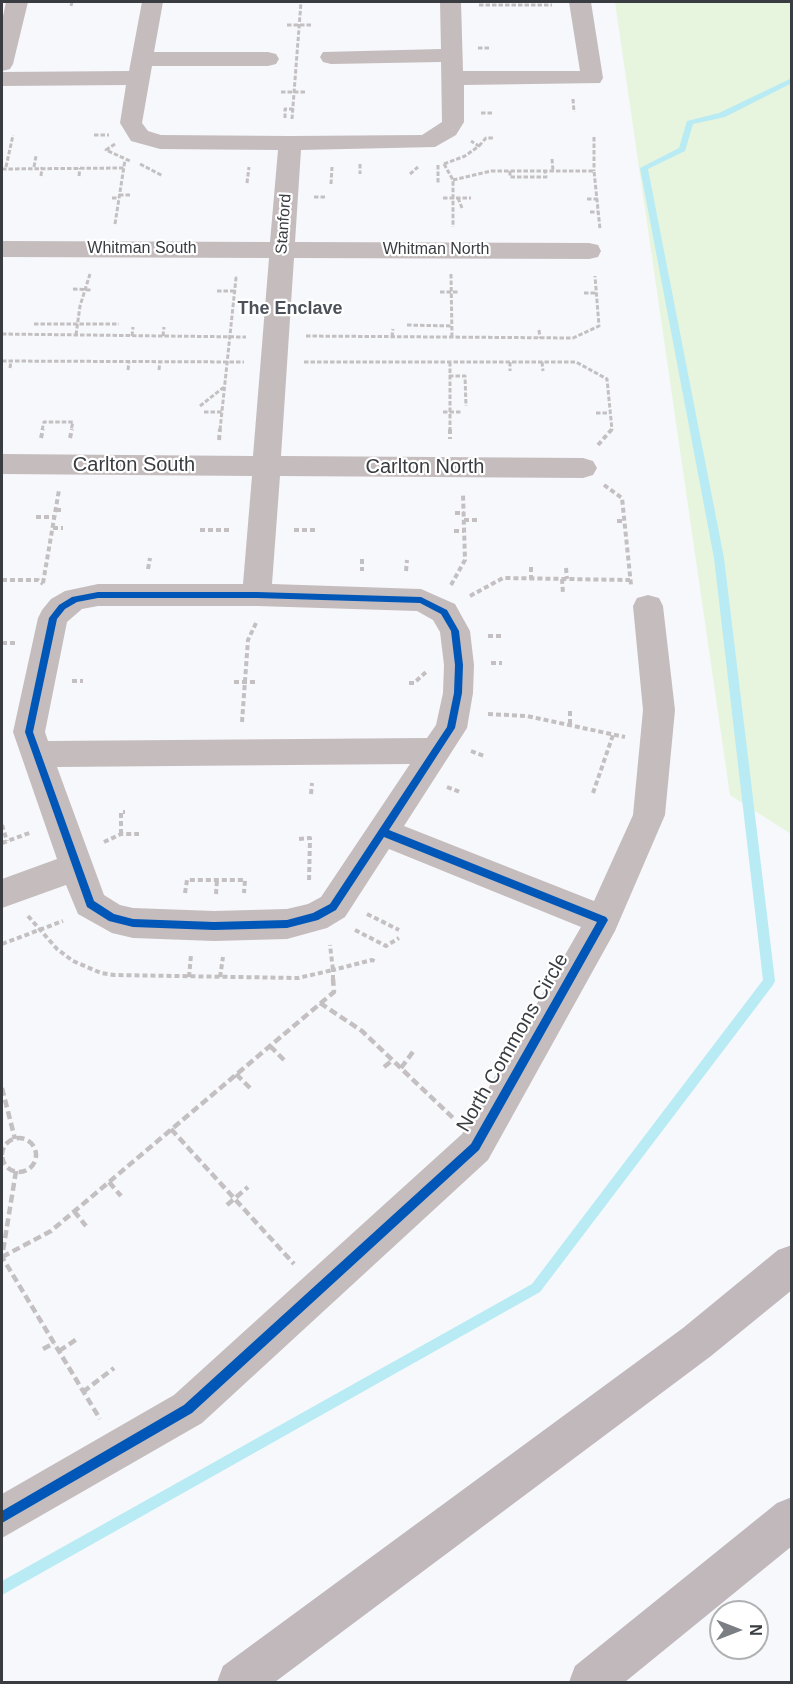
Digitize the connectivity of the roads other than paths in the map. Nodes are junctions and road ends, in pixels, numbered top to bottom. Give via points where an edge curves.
1 (17, 2) edge
2 (152, 2) edge
3 (461, 3) edge
4 (570, 3) edge
5 (452, 55) junction
6 (331, 57) dead end
7 (268, 59) dead end
8 (2, 64) edge
9 (141, 69) junction
10 (452, 78) junction
11 (2, 79) edge
12 (291, 136) junction
13 (2, 249) edge
14 (282, 249) junction
15 (594, 251) road end
16 (2, 464) edge
17 (266, 466) junction
18 (595, 466) road end
19 (640, 599) road end
20 (257, 608) junction
21 (436, 751) junction
22 (35, 754) junction
23 (383, 832) junction
24 (87, 855) junction
25 (2, 894) edge
26 (603, 920) junction
27 (792, 1264) edge
28 (2, 1517) edge
29 (792, 1518) edge
30 (239, 1683) edge
31 (591, 1683) edge

1 - 8 street
2 - 9 street
3 - 5 street
4 - 10 street via 592,78
5 - 6 street
5 - 10 street
7 - 9 street
9 - 11 street
9 - 12 street via 131,123 139,136 160,142
10 - 12 street via 453,122 438,138 413,143
12 - 14 street, Stanford
13 - 14 street, Whitman South
14 - 15 street, Whitman North
14 - 17 street, Stanford
16 - 17 street, Carlton South
17 - 18 street, Carlton North
17 - 20 street, Stanford
19 - 26 street, North Commons Circle via 659,710 649,815
20 - 21 street via 422,600 444,612 454,631 458,693 451,728
20 - 22 street via 98,595 75,599 62,607 53,618 29,732
21 - 22 street
21 - 23 street
22 - 24 street
23 - 24 street via 333,907 287,924 214,926 133,923 112,918 90,904
23 - 26 street
24 - 25 street
26 - 28 street, North Commons Circle via 475,1148 188,1408
27 - 30 highway via 697,1342
29 - 31 highway

